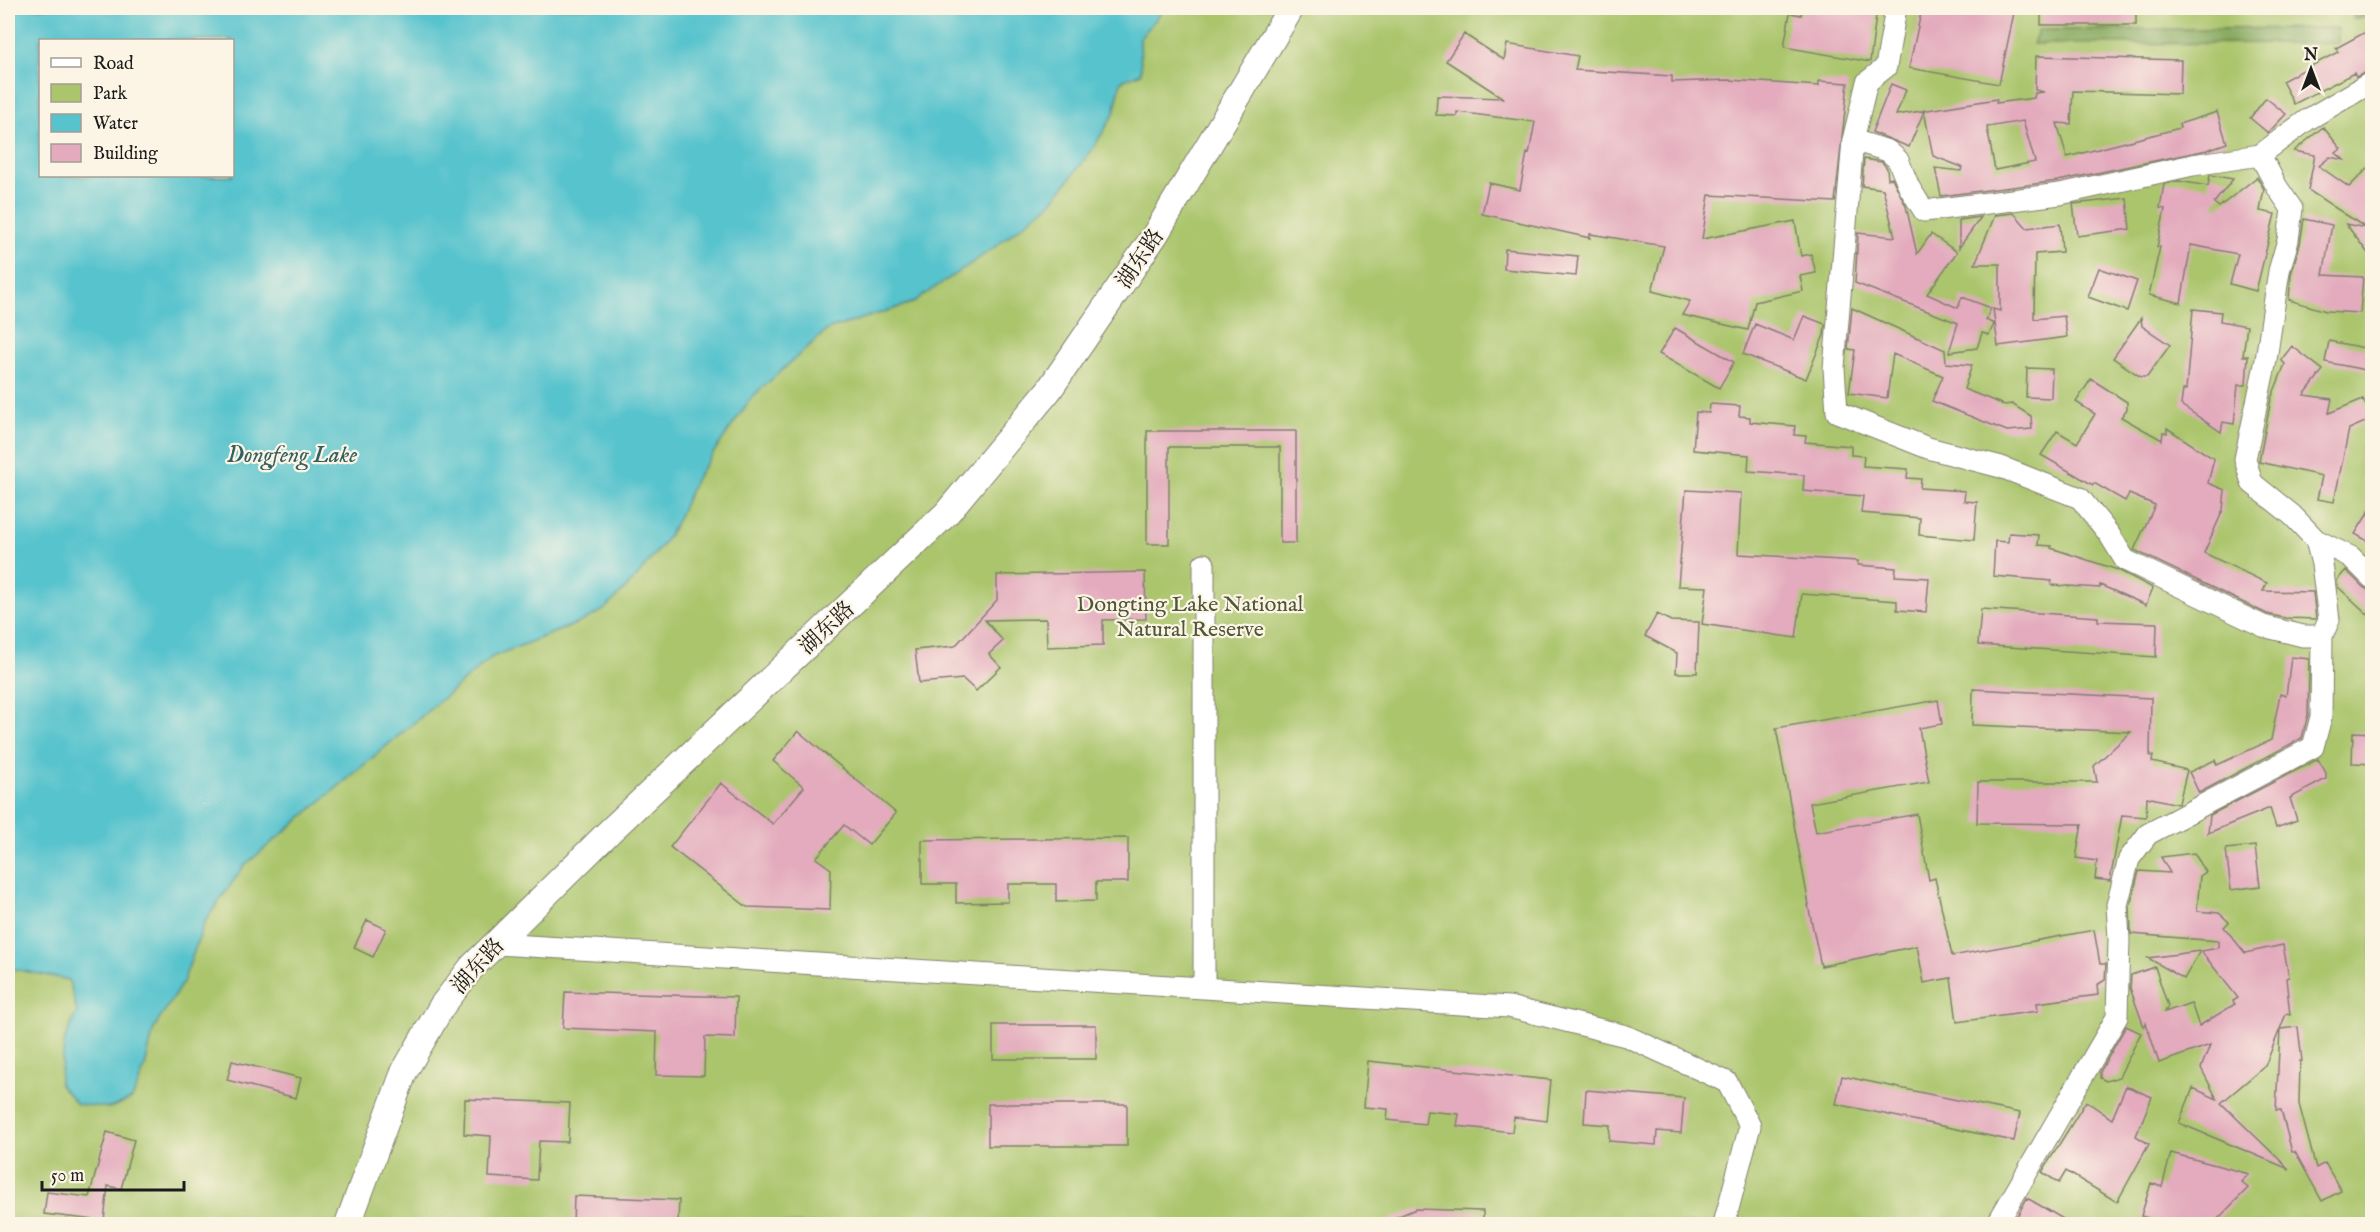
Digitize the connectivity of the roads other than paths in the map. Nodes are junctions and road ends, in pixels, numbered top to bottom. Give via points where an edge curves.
1 (1291, 8) edge
2 (1896, 8) edge
3 (2373, 82) edge
4 (1852, 140) junction
5 (2260, 155) junction
6 (2316, 540) junction
7 (1204, 564) dead end
8 (2373, 578) edge
9 (2322, 636) junction
10 (496, 944) junction
11 (1204, 987) junction
12 (348, 1224) edge
13 (1724, 1224) edge
14 (1996, 1224) edge

1 - 10 street, 湖东路 via 1142,254 1049,390 946,514 618,822
2 - 4 street via 1886,67 1868,82
3 - 5 street via 2307,120
4 - 5 street via 1888,151 1898,160 1924,211 2060,194 2193,165
4 - 9 street via 1834,368 1837,412 1928,448 2001,467 2080,498 2125,560 2262,626 2303,636
5 - 6 street via 2292,208 2245,459 2252,483
6 - 8 street via 2351,557
6 - 9 street via 2329,620
7 - 11 street
9 - 14 street via 2321,717 2313,747 2148,834 2128,860 2117,905 2117,1017
10 - 11 street
10 - 12 street, 湖东路 via 472,966 442,1006 404,1072
11 - 13 street via 1509,1007 1626,1036 1726,1082 1750,1126

